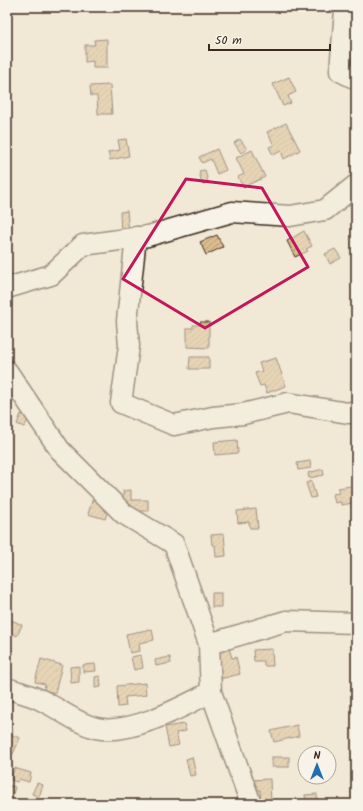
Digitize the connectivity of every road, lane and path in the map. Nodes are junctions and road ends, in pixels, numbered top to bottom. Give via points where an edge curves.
1 (343, 7) edge
2 (356, 79) edge
3 (356, 185) edge
4 (136, 237) junction
5 (7, 288) edge
6 (7, 371) edge
7 (356, 411) edge
8 (356, 622) edge
9 (209, 644) junction
10 (7, 688) edge
11 (210, 692) junction
12 (251, 804) edge

1 - 2 street via 344,41 340,72
3 - 4 street via 325,210 290,216 232,212 148,236
4 - 5 street via 83,244 51,274
4 - 7 street via 126,321 129,346 121,403 174,424 243,414 288,403 348,413
6 - 9 street via 60,450 124,514 174,544
8 - 9 street via 286,621
9 - 11 street
10 - 11 street via 41,700 83,724 116,729 174,711
11 - 12 street

